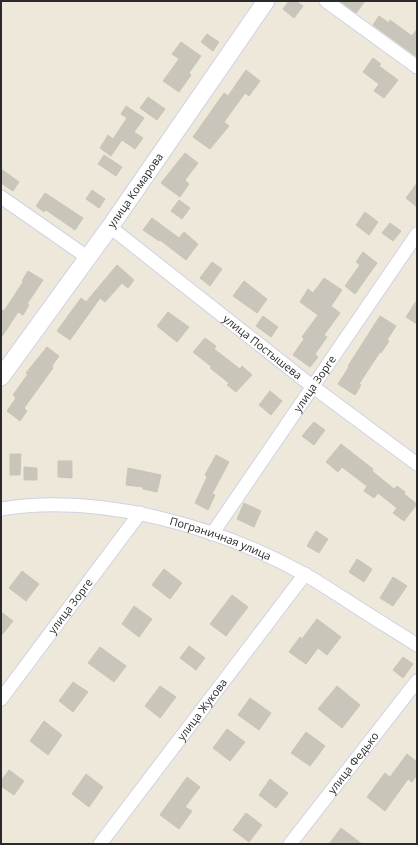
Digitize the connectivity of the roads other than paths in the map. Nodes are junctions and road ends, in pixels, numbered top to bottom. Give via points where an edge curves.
1 (266, 1) edge
2 (326, 1) edge
3 (417, 67) edge
4 (1, 196) edge
5 (110, 227) junction
6 (417, 234) edge
7 (87, 257) junction
8 (1, 377) edge
9 (312, 386) junction
10 (417, 464) edge
11 (1, 508) edge
12 (140, 513) junction
13 (212, 534) junction
14 (305, 574) junction
15 (417, 645) edge
16 (417, 681) edge
17 (1, 699) edge
18 (100, 844) edge
19 (290, 844) edge

1 - 5 street, улица Комарова
2 - 3 street
4 - 7 street
5 - 7 street, улица Комарова
5 - 9 street, улица Постышева
6 - 9 street, улица Зорге
7 - 8 street, улица Комарова
9 - 10 street, улица Постышева
9 - 13 street, улица Зорге
11 - 12 street, Пограничная улица via 21,505 82,506
12 - 13 street, Пограничная улица
12 - 17 street, улица Зорге
13 - 14 street, Пограничная улица via 259,551
14 - 15 street, Пограничная улица
14 - 18 street, улица Жукова
16 - 19 street, улица Федько

